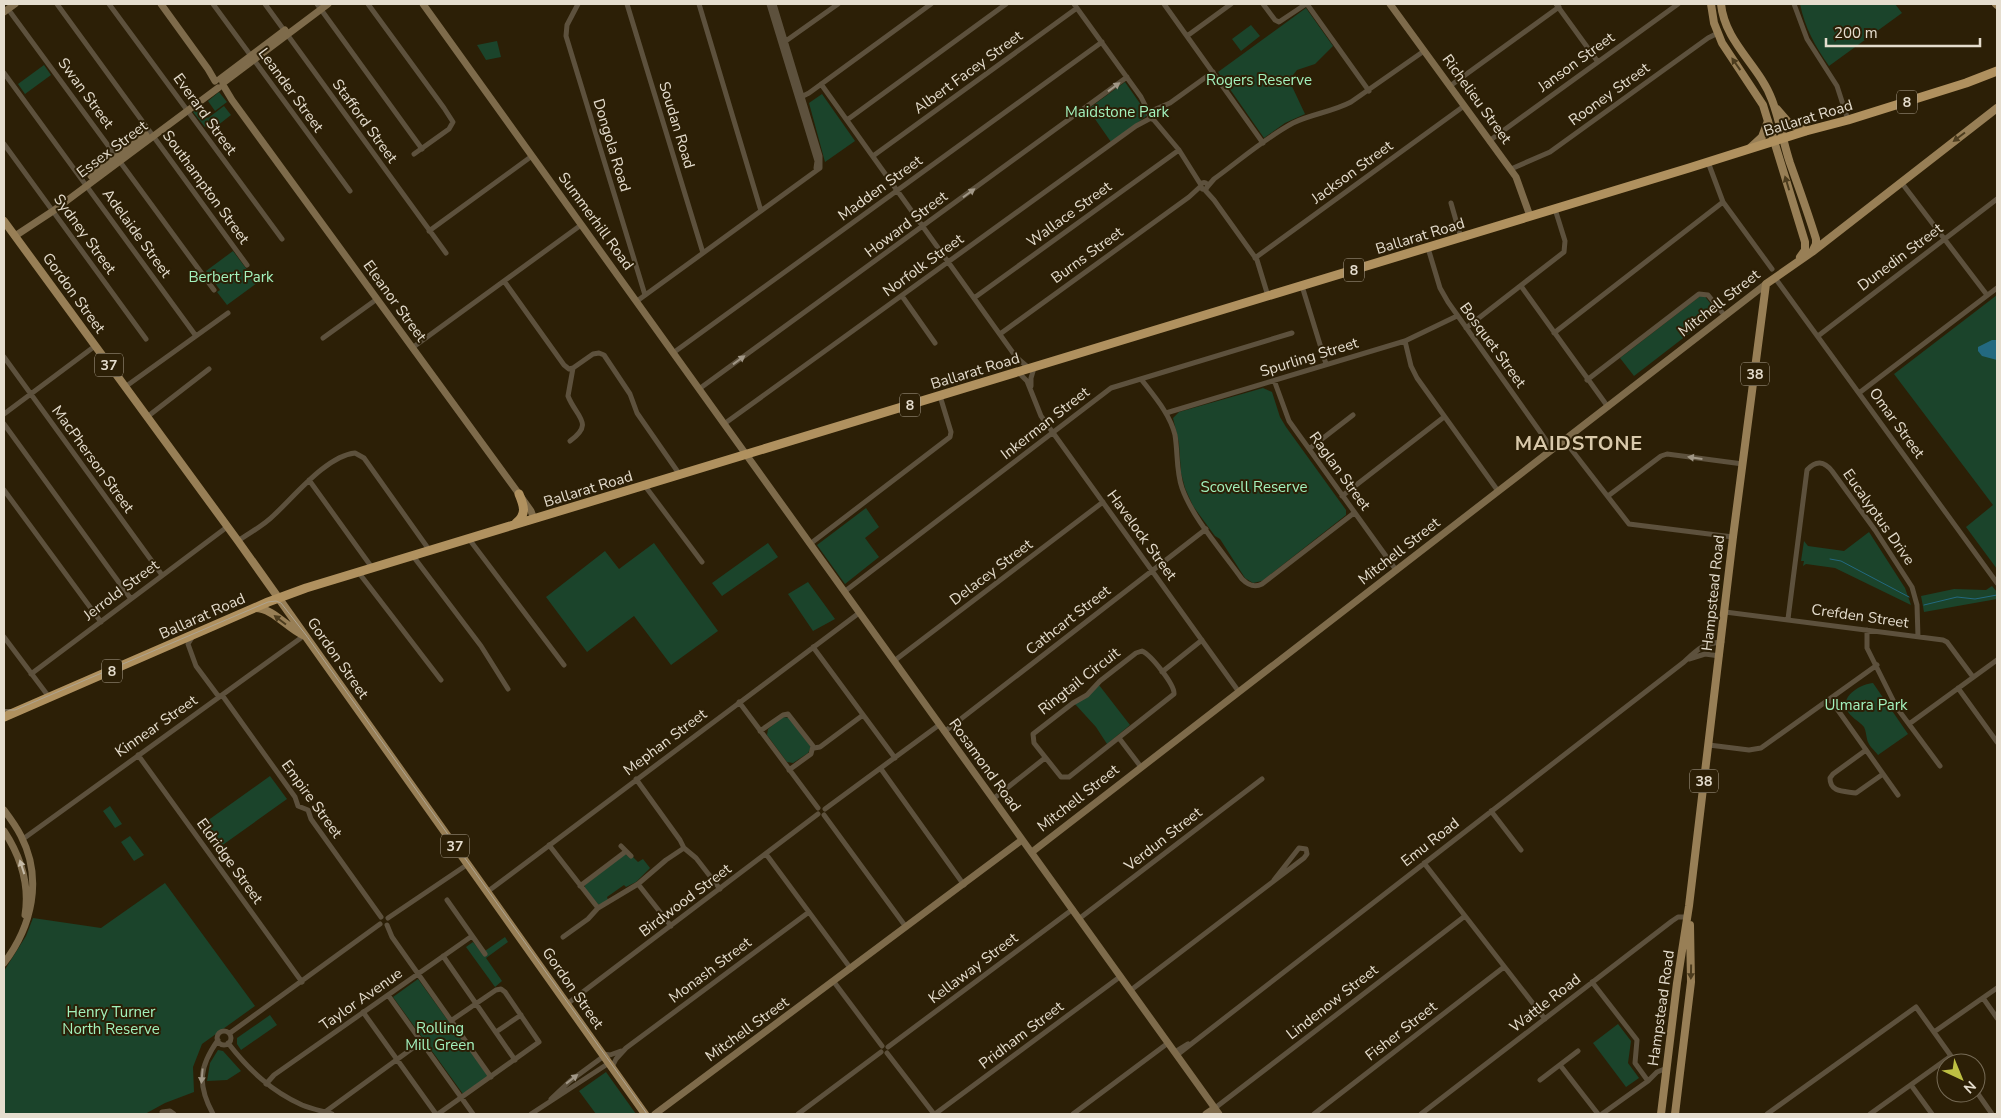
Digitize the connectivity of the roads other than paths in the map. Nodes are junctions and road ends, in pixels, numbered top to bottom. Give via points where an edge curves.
1 (15, 4) edge
2 (57, 4) edge
3 (109, 4) edge
4 (161, 4) edge
5 (213, 4) edge
6 (265, 4) edge
7 (328, 4) edge
8 (368, 4) edge
9 (423, 4) edge
10 (578, 4) edge
11 (627, 4) edge
12 (698, 4) edge
13 (769, 4) edge
14 (774, 4) edge
15 (838, 4) edge
16 (931, 4) edge
17 (1006, 4) edge
18 (1164, 4) edge
19 (1232, 4) edge
20 (1263, 4) edge
21 (1307, 4) edge
22 (1678, 4) edge
23 (1711, 4) edge
24 (1721, 4) edge
25 (1794, 4) edge
26 (1077, 5) edge
27 (1394, 5) edge
28 (1557, 5) edge
29 (319, 6) edge
30 (5, 8) edge
31 (1728, 30) junction
32 (286, 33) junction
33 (1718, 33) junction
34 (1188, 36) junction
35 (1102, 42) junction
36 (783, 43) junction
37 (1424, 51) junction
38 (252, 58) junction
39 (1598, 62) junction
40 (1997, 71) edge
41 (1213, 72) junction
42 (4, 73) edge
43 (1997, 76) edge
44 (1127, 77) junction
45 (219, 83) junction
46 (1966, 83) junction
47 (821, 84) junction
48 (1450, 86) junction
49 (1370, 91) junction
50 (800, 98) junction
51 (1772, 101) junction
52 (1464, 106) junction
53 (1997, 108) edge
54 (185, 109) junction
55 (1153, 114) junction
56 (847, 120) junction
57 (1768, 120) junction
58 (1848, 120) junction
59 (1806, 131) junction
60 (152, 133) junction
61 (1779, 140) junction
62 (1489, 141) junction
63 (1264, 143) junction
64 (4, 144) edge
65 (422, 148) junction
66 (1179, 150) junction
67 (1747, 150) junction
68 (414, 154) dead end
69 (532, 156) junction
70 (873, 156) junction
71 (118, 158) junction
72 (1708, 162) junction
73 (1510, 169) junction
74 (1901, 182) junction
75 (85, 184) junction
76 (1204, 186) junction
77 (350, 191) dead end
78 (898, 191) junction
79 (1997, 199) edge
80 (1723, 202) junction
81 (1451, 203) dead end
82 (51, 209) junction
83 (1555, 209) junction
84 (761, 211) junction
85 (1530, 216) junction
86 (4, 221) edge
87 (581, 225) junction
88 (923, 227) junction
89 (429, 231) junction
90 (1836, 232) junction
91 (15, 236) junction
92 (1804, 236) junction
93 (1461, 238) junction
94 (282, 239) dead end
95 (1816, 239) junction
96 (1944, 239) junction
97 (1428, 248) junction
98 (1812, 252) junction
99 (446, 253) dead end
100 (703, 253) junction
101 (1255, 258) junction
102 (949, 262) junction
103 (247, 265) dead end
104 (1772, 269) dead end
105 (1783, 271) junction
106 (1775, 278) junction
107 (504, 281) junction
108 (1766, 284) junction
109 (1302, 286) junction
110 (1521, 286) junction
111 (1997, 288) edge
112 (214, 290) dead end
113 (645, 295) junction
114 (1987, 295) junction
115 (902, 296) junction
116 (1268, 296) junction
117 (974, 298) junction
118 (377, 299) junction
119 (1747, 299) junction
120 (636, 301) junction
121 (1763, 310) junction
122 (228, 313) dead end
123 (1457, 316) junction
124 (1724, 316) junction
125 (1466, 328) junction
126 (1292, 333) dead end
127 (1554, 333) junction
128 (1000, 334) junction
129 (196, 336) junction
130 (1818, 336) junction
131 (323, 338) dead end
132 (146, 339) dead end
133 (1405, 341) junction
134 (935, 343) dead end
135 (95, 346) junction
136 (412, 348) junction
137 (673, 353) junction
138 (4, 357) edge
139 (1016, 357) junction
140 (1326, 364) junction
141 (573, 368) junction
142 (1032, 368) junction
143 (209, 369) dead end
144 (1018, 372) junction
145 (1141, 379) junction
146 (1274, 380) junction
147 (1588, 380) junction
148 (125, 387) junction
149 (699, 389) junction
150 (1031, 389) junction
151 (1859, 393) junction
152 (30, 394) junction
153 (940, 396) junction
154 (1608, 407) junction
155 (1166, 413) junction
156 (4, 414) edge
157 (1353, 415) dead end
158 (147, 417) junction
159 (1444, 417) junction
160 (4, 424) edge
161 (724, 424) junction
162 (1053, 432) junction
163 (1564, 440) junction
164 (570, 441) dead end
165 (1309, 449) junction
166 (1553, 450) junction
167 (747, 454) junction
168 (1744, 464) junction
169 (680, 475) junction
170 (309, 480) junction
171 (645, 486) junction
172 (4, 490) edge
173 (1498, 492) junction
174 (519, 494) junction
175 (1342, 496) junction
176 (1608, 496) junction
177 (1103, 502) junction
178 (1354, 513) junction
179 (534, 519) junction
180 (514, 525) junction
181 (227, 526) junction
182 (1206, 529) junction
183 (1733, 537) junction
184 (469, 539) junction
185 (238, 542) junction
186 (810, 544) junction
187 (431, 551) junction
188 (413, 556) junction
189 (702, 562) dead end
190 (373, 568) junction
191 (1396, 570) junction
192 (1152, 571) junction
193 (359, 573) junction
194 (162, 575) junction
195 (1997, 583) edge
196 (844, 592) junction
197 (278, 598) junction
198 (131, 599) junction
199 (254, 609) junction
200 (1725, 612) junction
201 (859, 613) junction
202 (1788, 619) junction
203 (101, 622) junction
204 (1868, 630) junction
205 (193, 636) junction
206 (305, 636) junction
207 (4, 637) edge
208 (1918, 637) junction
209 (1202, 640) junction
210 (178, 642) junction
211 (1722, 642) junction
212 (813, 647) junction
213 (189, 649) junction
214 (1720, 656) junction
215 (1997, 660) edge
216 (894, 661) junction
217 (1684, 662) junction
218 (564, 665) dead end
219 (1877, 665) junction
220 (1162, 672) junction
221 (31, 674) junction
222 (1974, 677) junction
223 (441, 680) dead end
224 (1958, 688) junction
225 (508, 689) dead end
226 (1239, 692) junction
227 (221, 696) junction
228 (49, 697) junction
229 (1830, 699) junction
230 (739, 702) junction
231 (6, 714) edge
232 (863, 715) junction
233 (1909, 724) junction
234 (940, 725) junction
235 (1996, 729) dead end
236 (760, 732) junction
237 (944, 732) junction
238 (1990, 733) junction
239 (1119, 738) junction
240 (1997, 742) edge
241 (1709, 745) junction
242 (814, 748) junction
243 (1866, 750) junction
244 (138, 755) junction
245 (895, 758) junction
246 (1045, 758) junction
247 (1940, 766) dead end
248 (1141, 767) junction
249 (881, 769) junction
250 (789, 770) junction
251 (1883, 774) junction
252 (1262, 779) dead end
253 (636, 780) junction
254 (1898, 795) dead end
255 (993, 799) junction
256 (818, 808) junction
257 (4, 810) edge
258 (1491, 811) junction
259 (825, 812) junction
260 (818, 814) junction
261 (4, 831) edge
262 (23, 839) junction
263 (1022, 840) junction
264 (13, 845) junction
265 (549, 845) junction
266 (621, 846) dead end
267 (684, 848) junction
268 (1521, 850) dead end
269 (625, 852) junction
270 (1032, 852) junction
271 (766, 854) junction
272 (631, 856) dead end
273 (1424, 863) junction
274 (468, 864) junction
275 (1274, 880) junction
276 (638, 884) junction
277 (964, 885) junction
278 (580, 886) junction
279 (720, 889) junction
280 (487, 892) junction
281 (447, 900) dead end
282 (1689, 906) junction
283 (598, 908) junction
284 (1073, 909) junction
285 (809, 912) junction
286 (1465, 916) junction
287 (381, 917) junction
288 (1687, 917) junction
289 (388, 918) junction
290 (1080, 918) junction
291 (380, 924) junction
292 (387, 925) junction
293 (671, 926) junction
294 (906, 928) junction
295 (472, 936) junction
296 (563, 937) dead end
297 (485, 954) dead end
298 (443, 956) junction
299 (1504, 966) junction
300 (850, 969) junction
301 (418, 974) junction
302 (1121, 976) junction
303 (302, 982) junction
304 (834, 982) junction
305 (1592, 982) junction
306 (1997, 988) edge
307 (1131, 990) junction
308 (388, 995) junction
309 (1983, 998) junction
310 (476, 1004) junction
311 (567, 1004) junction
312 (364, 1012) junction
313 (521, 1014) junction
314 (1997, 1018) edge
315 (1545, 1019) junction
316 (452, 1020) junction
317 (496, 1032) junction
318 (1934, 1032) junction
319 (230, 1034) junction
320 (218, 1040) junction
321 (421, 1042) junction
322 (1168, 1042) junction
323 (228, 1043) junction
324 (626, 1048) junction
325 (885, 1050) junction
326 (1578, 1051) dead end
327 (1176, 1053) junction
328 (1949, 1053) edge
329 (603, 1054) junction
330 (397, 1059) junction
331 (515, 1060) junction
332 (1560, 1065) junction
333 (611, 1066) junction
334 (1936, 1067) edge
335 (1667, 1068) junction
336 (491, 1077) junction
337 (1540, 1080) dead end
338 (1665, 1080) junction
339 (1648, 1081) junction
340 (266, 1084) junction
341 (1911, 1085) junction
342 (461, 1098) junction
343 (1984, 1103) edge
344 (543, 1106) junction
345 (1217, 1111) edge
346 (162, 1112) dead end
347 (325, 1112) junction
348 (174, 1114) edge
349 (212, 1114) edge
350 (332, 1114) edge
351 (437, 1114) edge
352 (473, 1114) edge
353 (531, 1114) edge
354 (645, 1114) edge
355 (655, 1114) edge
356 (798, 1114) edge
357 (935, 1114) edge
358 (1073, 1114) edge
359 (1206, 1114) edge
360 (1314, 1114) edge
361 (1421, 1114) edge
362 (1600, 1114) edge
363 (1661, 1114) edge
364 (1675, 1114) edge
365 (1768, 1114) edge
366 (1870, 1114) edge
367 (1932, 1114) edge
368 (1992, 1114) edge

1 - 30 street
2 - 60 street, Southampton Street
3 - 54 street, Everard Street
4 - 45 street, Eleanor Street
5 - 38 street, Leander Street
6 - 32 street, Stafford Street
7 - 29 street, Essex Street
8 - 65 street via 450,116 453,124 449,129
9 - 69 street, Summerhill Road
10 - 113 street, Dongola Road via 567,25 566,36
11 - 100 street, Soudan Road
12 - 84 street
13 - 36 street
14 - 36 street
15 - 36 street
16 - 47 street
17 - 56 street
18 - 34 street
19 - 34 street
20 - 21 street via 1279,22
21 - 49 street
22 - 39 street, Janson Street
23 - 33 main road
24 - 31 main road
25 - 58 street via 1807,39 1837,86
26 - 35 street
26 - 70 street, Albert Facey Street
27 - 37 street, Richelieu Street
28 - 39 street
28 - 48 street
29 - 32 street, Essex Street
29 - 65 street
30 - 71 street, Swan Street
31 - 33 main road
31 - 51 main road
32 - 38 street, Essex Street
32 - 89 street, Stafford Street
57 -> 33 main road via 1760,99
33 - 73 street, Rooney Street via 1550,152
34 - 41 street
35 - 44 street
35 - 78 street, Madden Street
36 - 50 street
37 - 48 street, Richelieu Street
37 - 49 street, Burns Street
38 - 45 street, Essex Street
38 - 77 street, Leander Street
39 - 62 street, Janson Street
40 - 46 highway, Ballarat Road / 8
41 - 55 street, Norfolk Street
41 - 63 street
42 - 75 street, Adelaide Street
43 - 46 highway, Ballarat Road / 8
44 - 55 street
88 -> 44 street, Howard Street
45 - 54 street, Essex Street
45 - 118 street, Eleanor Street
46 - 58 highway, Ballarat Road / 8
47 - 50 street
47 - 56 street
48 - 52 street, Richelieu Street
49 - 63 street, Burns Street via 1338,108 1291,124
50 - 84 street via 817,161 815,171
51 - 59 main road via 1786,121
51 - 61 main road
52 - 62 street, Richelieu Street
52 - 101 street, Jackson Street
53 -> 74 main road, Mitchell Street
54 - 60 street, Essex Street
54 - 94 street, Everard Street
55 - 66 street
55 - 102 street, Norfolk Street
56 - 70 street
57 - 61 main road
57 - 67 main road via 1762,137
58 - 59 highway, Ballarat Road / 8
59 - 61 highway, Ballarat Road / 8
60 - 71 street, Essex Street
60 - 103 street, Southampton Street
61 - 67 highway, Ballarat Road / 8
92 -> 61 main road
61 - 95 main road
62 - 73 street, Richelieu Street
63 - 76 street, Burns Street
64 - 82 street, Sydney Street
65 - 68 street
66 - 76 street
66 - 117 street, Wallace Street
67 - 72 highway, Ballarat Road / 8
69 - 87 street, Summerhill Road
69 - 89 street
70 - 78 street
71 - 75 street, Essex Street
71 - 112 street, Swan Street
72 - 80 street
72 - 83 highway, Ballarat Road / 8
73 - 85 street, Richelieu Street via 1520,186
74 - 90 main road, Mitchell Street
74 - 96 street
75 - 82 street, Essex Street
75 - 129 street, Adelaide Street
76 - 101 street
76 - 128 street, Burns Street
78 - 88 street
78 - 137 street, Madden Street
79 - 96 street, Dunedin Street
80 - 104 street
80 - 127 street
81 - 93 street
82 - 91 street, Essex Street
82 - 132 street, Sydney Street
83 - 85 highway, Ballarat Road / 8
83 - 110 street via 1565,249
84 - 100 street
85 - 93 highway, Ballarat Road / 8
86 - 91 main road, Gordon Street / 37
87 - 107 street
87 - 120 street, Summerhill Road
88 - 102 street
149 -> 88 street, Howard Street
89 - 99 street, Stafford Street
90 - 95 main road
90 - 98 main road, Mitchell Street
91 - 135 main road, Gordon Street / 37
92 - 95 main road
92 - 105 main road, Mitchell Street via 1806,247 1803,253
93 - 97 highway, Ballarat Road / 8
95 - 98 main road
96 - 114 street
96 - 130 street, Dunedin Street
97 - 109 highway, Ballarat Road / 8
97 - 123 street, Bosquet Street via 1440,288
98 - 105 main road, Mitchell Street
100 - 113 street
101 - 116 street
102 - 115 street, Norfolk Street
102 - 117 street
105 - 106 main road, Mitchell Street
106 - 108 main road, Mitchell Street
106 - 130 street, Omar Street
107 - 136 street
107 - 141 street via 564,364 569,369
108 - 119 street, Mitchell Street
108 - 121 main road, Hampstead Road / 38
109 - 116 highway, Ballarat Road / 8
109 - 140 street
110 - 125 street
110 - 127 street
111 - 114 street
113 - 120 street
114 - 151 street
115 - 134 street
115 - 161 street, Norfolk Street
116 - 142 highway, Ballarat Road / 8
117 - 128 street
118 - 131 street
118 - 136 street, Eleanor Street
119 - 121 street via 1757,298
119 - 124 street, Mitchell Street
120 - 137 street, Summerhill Road
121 - 168 main road, Hampstead Road / 38
122 - 129 street
123 - 125 street, Bosquet Street
123 - 133 street, Spurling Street
124 - 147 street via 1708,295 1699,294
124 - 154 street, Mitchell Street
125 - 166 street, Bosquet Street
126 - 145 street, Inkerman Street
127 - 147 street
128 - 139 street
129 - 148 street
130 - 151 street, Omar Street
133 - 140 street, Spurling Street
133 - 159 street via 1417,378
135 - 148 main road, Gordon Street / 37
135 - 152 street
136 - 174 street, Eleanor Street
137 - 149 street, Summerhill Road
138 - 152 street, MacPherson Street
139 - 142 street
139 - 144 street
140 - 146 street, Spurling Street
141 - 164 street via 568,396 583,426
141 - 169 street via 593,354 604,355 630,394 637,413
142 - 144 highway, Ballarat Road / 8
142 - 150 street, Havelock Street
143 - 158 street
144 - 150 street, Havelock Street
144 - 153 highway, Ballarat Road / 8
145 - 155 street
145 - 162 street, Inkerman Street via 1106,391
146 - 155 street, Spurling Street
146 - 165 street, Raglan Street via 1286,416
147 - 154 street
148 - 158 main road, Gordon Street / 37
149 - 161 street, Summerhill Road
150 - 162 street, Havelock Street via 1039,412
151 - 195 street, Omar Street
152 - 156 street
152 - 194 street, MacPherson Street
153 - 167 highway, Ballarat Road / 8
153 - 186 street via 950,437
154 - 163 street, Mitchell Street
155 - 182 street via 1175,436 1182,488
157 - 165 street
158 - 181 main road, Gordon Street / 37
159 - 173 street
159 - 175 street
160 - 198 street
161 - 167 street, Summerhill Road
162 - 177 street, Havelock Street
162 - 196 street, Inkerman Street
163 - 166 street, Mitchell Street
163 - 176 street
165 - 175 street, Raglan Street
166 - 173 street, Mitchell Street
167 - 169 highway, Ballarat Road / 8
167 - 186 street, Rosamond Road
168 -> 176 street via 1667,454
168 - 183 main road, Hampstead Road / 38
169 - 171 highway, Ballarat Road / 8
170 - 185 street via 272,518
170 - 187 street via 347,454 355,453 364,458
170 - 190 street
171 - 179 highway, Ballarat Road / 8
171 - 189 street
172 - 203 street
173 - 191 street, Mitchell Street
174 - 179 street, Eleanor Street
174 - 180 highway via 525,512
175 - 178 street, Raglan Street
176 - 183 street via 1629,524 1635,526
177 - 192 street, Havelock Street
177 - 216 street, Delacey Street
178 - 182 street via 1257,586 1245,582
178 - 191 street, Raglan Street
179 - 180 highway, Ballarat Road / 8
180 - 184 highway, Ballarat Road / 8
181 - 185 main road, Gordon Street / 37
181 - 194 street, Jerrold Street
182 - 192 street, Cathcart Street
183 - 200 main road, Hampstead Road / 38
184 - 187 highway, Ballarat Road / 8
184 - 218 street
185 - 197 main road, Gordon Street / 37
186 - 196 street, Rosamond Road
187 - 188 highway, Ballarat Road / 8
188 - 190 highway, Ballarat Road / 8
188 - 225 street via 481,646
190 - 193 highway, Ballarat Road / 8
191 - 226 street, Mitchell Street
192 - 209 street, Havelock Street
192 - 237 street, Cathcart Street
193 - 197 highway, Ballarat Road / 8
193 - 223 street
194 - 198 street, Jerrold Street
196 - 201 street, Rosamond Road
197 - 199 highway, Ballarat Road / 8
197 - 206 main road, Gordon Street / 37
198 - 203 street, Jerrold Street
199 - 205 highway, Ballarat Road / 8
206 -> 199 main road via 264,609
200 - 202 street, Crefden Street
200 - 211 main road, Hampstead Road / 38
201 - 212 street, Mephan Street
201 - 216 street, Rosamond Road
202 - 204 street, Crefden Street
202 - 208 street, Eucalyptus Drive via 1807,470 1822,463 1832,471 1876,530 1912,587 1917,605
203 - 221 street, Jerrold Street
204 - 208 street, Crefden Street
204 - 219 street via 1868,648
205 - 210 highway, Ballarat Road / 8
205 - 213 street
206 - 227 street, Kinnear Street
206 - 274 main road, Gordon Street / 37
207 - 221 street
208 - 222 street, Crefden Street via 1946,642
209 - 220 street
209 - 226 street, Havelock Street
210 - 213 street
210 - 228 highway, Ballarat Road / 8
211 - 214 main road, Hampstead Road / 38
211 - 217 street, Emu Road via 1703,646
212 - 230 street, Mephan Street
212 - 232 street
213 - 227 street, Empire Street via 196,666
214 - 217 street, Emu Road via 1698,655
214 - 241 main road, Hampstead Road / 38
215 - 222 street
216 - 234 street, Rosamond Road
217 - 258 street, Emu Road
219 - 229 street
219 - 233 street via 1897,708
220 - 239 street, Ringtail Circuit via 1173,686 1174,694
220 - 246 street, Ringtail Circuit via 1145,652 1136,653 1087,695 1034,732 1032,740
221 - 228 street
222 - 224 street
224 - 233 street
224 - 238 street
226 - 248 street, Mitchell Street
227 - 244 street, Kinnear Street
227 - 287 street, Empire Street via 296,797 298,806 308,810 311,820
228 - 231 highway, Ballarat Road / 8
229 - 241 street via 1758,749
229 - 243 street
230 - 236 street
230 - 253 street, Mephan Street
232 - 242 street via 820,747
232 - 245 street
233 - 247 street
234 - 237 street, Rosamond Road
234 - 245 street
235 - 238 street
236 - 242 street via 788,714
236 - 250 street
237 - 255 street, Rosamond Road
238 - 240 street
239 - 246 street, Ringtail Circuit via 1067,778 1058,775
239 - 248 street
241 - 282 main road, Hampstead Road / 38
242 - 250 street via 811,754
243 - 251 street
243 - 251 street via 1833,774 1830,778 1832,787 1856,793
244 - 262 street, Kinnear Street
244 - 303 street, Eldridge Street
245 - 249 street
246 - 255 street
248 - 270 street, Mitchell Street
249 - 259 street
249 - 277 street
250 - 256 street
251 - 254 street
252 - 290 street, Verdun Street
253 - 265 street, Mephan Street
253 - 267 street
255 - 263 street, Rosamond Road
256 - 259 street
256 - 260 street
257 - 262 street
258 - 268 street
258 - 273 street, Emu Road
259 - 260 street via 821,816
259 - 294 street
260 - 271 street, Birdwood Street
261 - 264 street
262 - 264 street
262 -> 264 street via 32,869 32,902 22,936 4,963 20,932 26,904 25,877
263 - 270 street, Rosamond Road
263 - 277 street, Mitchell Street
265 - 278 street
265 - 280 street, Mephan Street
266 - 269 street
267 - 276 street
267 - 279 street
269 - 272 street
269 - 278 street
270 - 284 street, Rosamond Road
271 - 279 street, Birdwood Street
271 - 285 street
273 - 286 street
273 - 327 street, Emu Road
274 - 280 main road, Gordon Street / 37
274 - 289 street
275 - 275 street via 1299,848 1306,849 1306,856
275 - 307 street
276 - 283 street
276 - 293 street
277 - 294 street, Mitchell Street
278 - 283 street
279 - 293 street, Birdwood Street
280 - 311 main road, Gordon Street / 37
281 - 295 street
282 - 288 main road, Hampstead Road / 38
282 -> 364 main road, Hampstead Road / 38 via 1691,981
283 - 296 street
284 - 290 street, Rosamond Road
284 - 325 street, Kellaway Street
285 - 300 street
285 - 324 street, Monash Street
286 - 299 street
286 - 345 street, Lindenow Street
287 - 289 street
287 - 291 street
288 - 305 street, Wattle Road via 1675,919
288 - 335 main road, Hampstead Road / 38
289 - 292 street
290 - 302 street, Rosamond Road
291 - 292 street
291 - 303 street
292 - 301 street
293 - 311 street, Birdwood Street
294 - 300 street, Mitchell Street
295 - 297 street
295 - 298 street, Taylor Avenue
298 - 301 street, Taylor Avenue
298 - 310 street
299 - 315 street
299 - 360 street, Fisher Street
300 - 304 street, Mitchell Street
301 - 308 street, Taylor Avenue
301 - 316 street
302 - 307 street, Rosamond Road
302 - 357 street, Pridham Street
303 - 319 street
304 - 325 street
304 - 355 street, Mitchell Street
305 - 315 street, Wattle Road
305 - 339 street via 1637,1040 1635,1063
306 - 309 street
307 - 322 street, Rosamond Road
308 - 312 street, Taylor Avenue
308 - 321 street
309 - 314 street
309 - 318 street
310 - 313 street via 501,989
310 - 316 street
310 - 317 street
311 - 329 main road, Gordon Street / 37
312 - 330 street
312 - 340 street, Taylor Avenue via 274,1075
313 - 317 street
313 - 331 street via 539,1042
315 - 361 street, Wattle Road
316 - 336 street
317 - 331 street
318 - 328 street
318 - 365 street via 1916,1007
319 - 320 street via 222,1031
319 - 323 street
320 - 323 street via 222,1044
320 -> 349 street via 208,1053 201,1084
321 - 330 street
321 - 342 street
322 - 327 street, Rosamond Road
322 - 358 street
323 - 340 street
324 - 329 street, Monash Street via 610,1055
324 - 333 street, Monash Street
325 - 356 street, Kellaway Street
325 - 357 street
326 - 332 street
327 - 345 street, Rosamond Road
329 - 333 main road, Gordon Street / 37
344 -> 329 street
330 - 347 street
330 - 351 street
331 - 336 street
332 - 337 street
332 - 362 street
333 - 344 street, Monash Street
333 - 354 main road, Gordon Street / 37
334 - 341 street
335 - 338 main road, Hampstead Road / 38
335 - 339 street
336 - 342 street
338 - 339 street via 1659,1076
338 - 363 main road, Hampstead Road / 38
339 - 362 street
340 - 347 street via 288,1098
341 - 366 street
341 - 367 street
342 - 351 street
342 - 352 street
343 - 368 street
344 - 353 street
345 - 359 street
346 - 348 street
347 - 350 street

